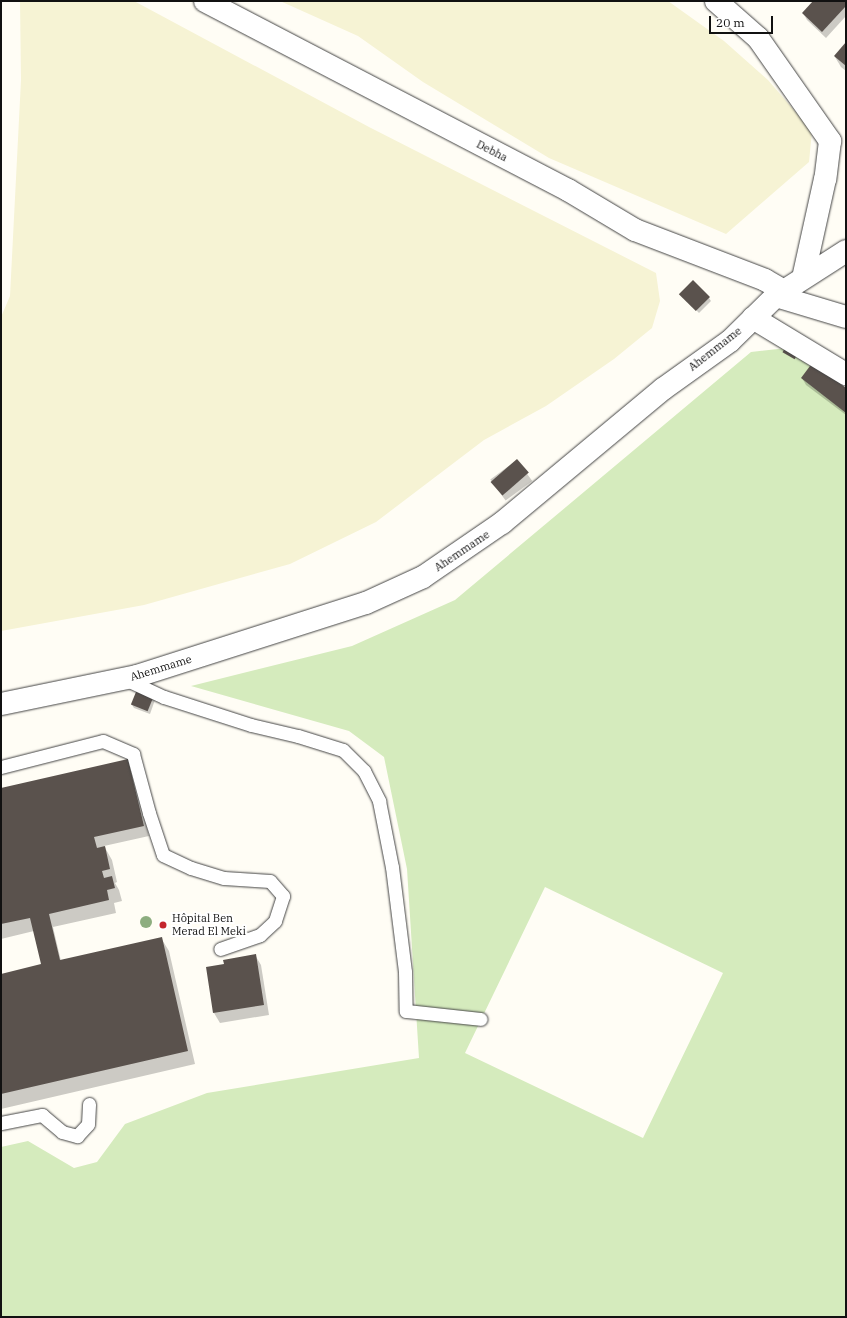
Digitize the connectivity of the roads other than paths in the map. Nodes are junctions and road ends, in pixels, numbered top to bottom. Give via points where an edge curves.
1 (205, 1) edge
2 (716, 1) edge
3 (846, 251) edge
4 (803, 278) junction
5 (780, 293) junction
6 (846, 317) edge
7 (753, 318) junction
8 (846, 374) edge
9 (124, 679) junction
10 (1, 704) edge
11 (1, 767) edge
12 (220, 949) dead end
13 (481, 1020) dead end
14 (89, 1104) dead end
15 (1, 1124) edge

1 - 5 street, Debha via 568,190 635,230 765,280
2 - 4 street via 758,38 830,141
3 - 4 street, Ahemmame
4 - 5 street, Ahemmame
5 - 6 street, Debha
5 - 7 street, Ahemmame
7 - 8 street
7 - 9 street, Ahemmame via 730,341 663,389 502,523 423,577 366,603
9 - 10 street, Ahemmame
9 - 13 lane via 164,697 251,725 343,750 364,771 379,801 392,867 406,972 406,1011
11 - 12 lane via 103,741 133,754 163,855 191,868 224,878 270,881 283,896 275,921 260,935
14 - 15 lane via 88,1124 77,1136 62,1132 42,1115

